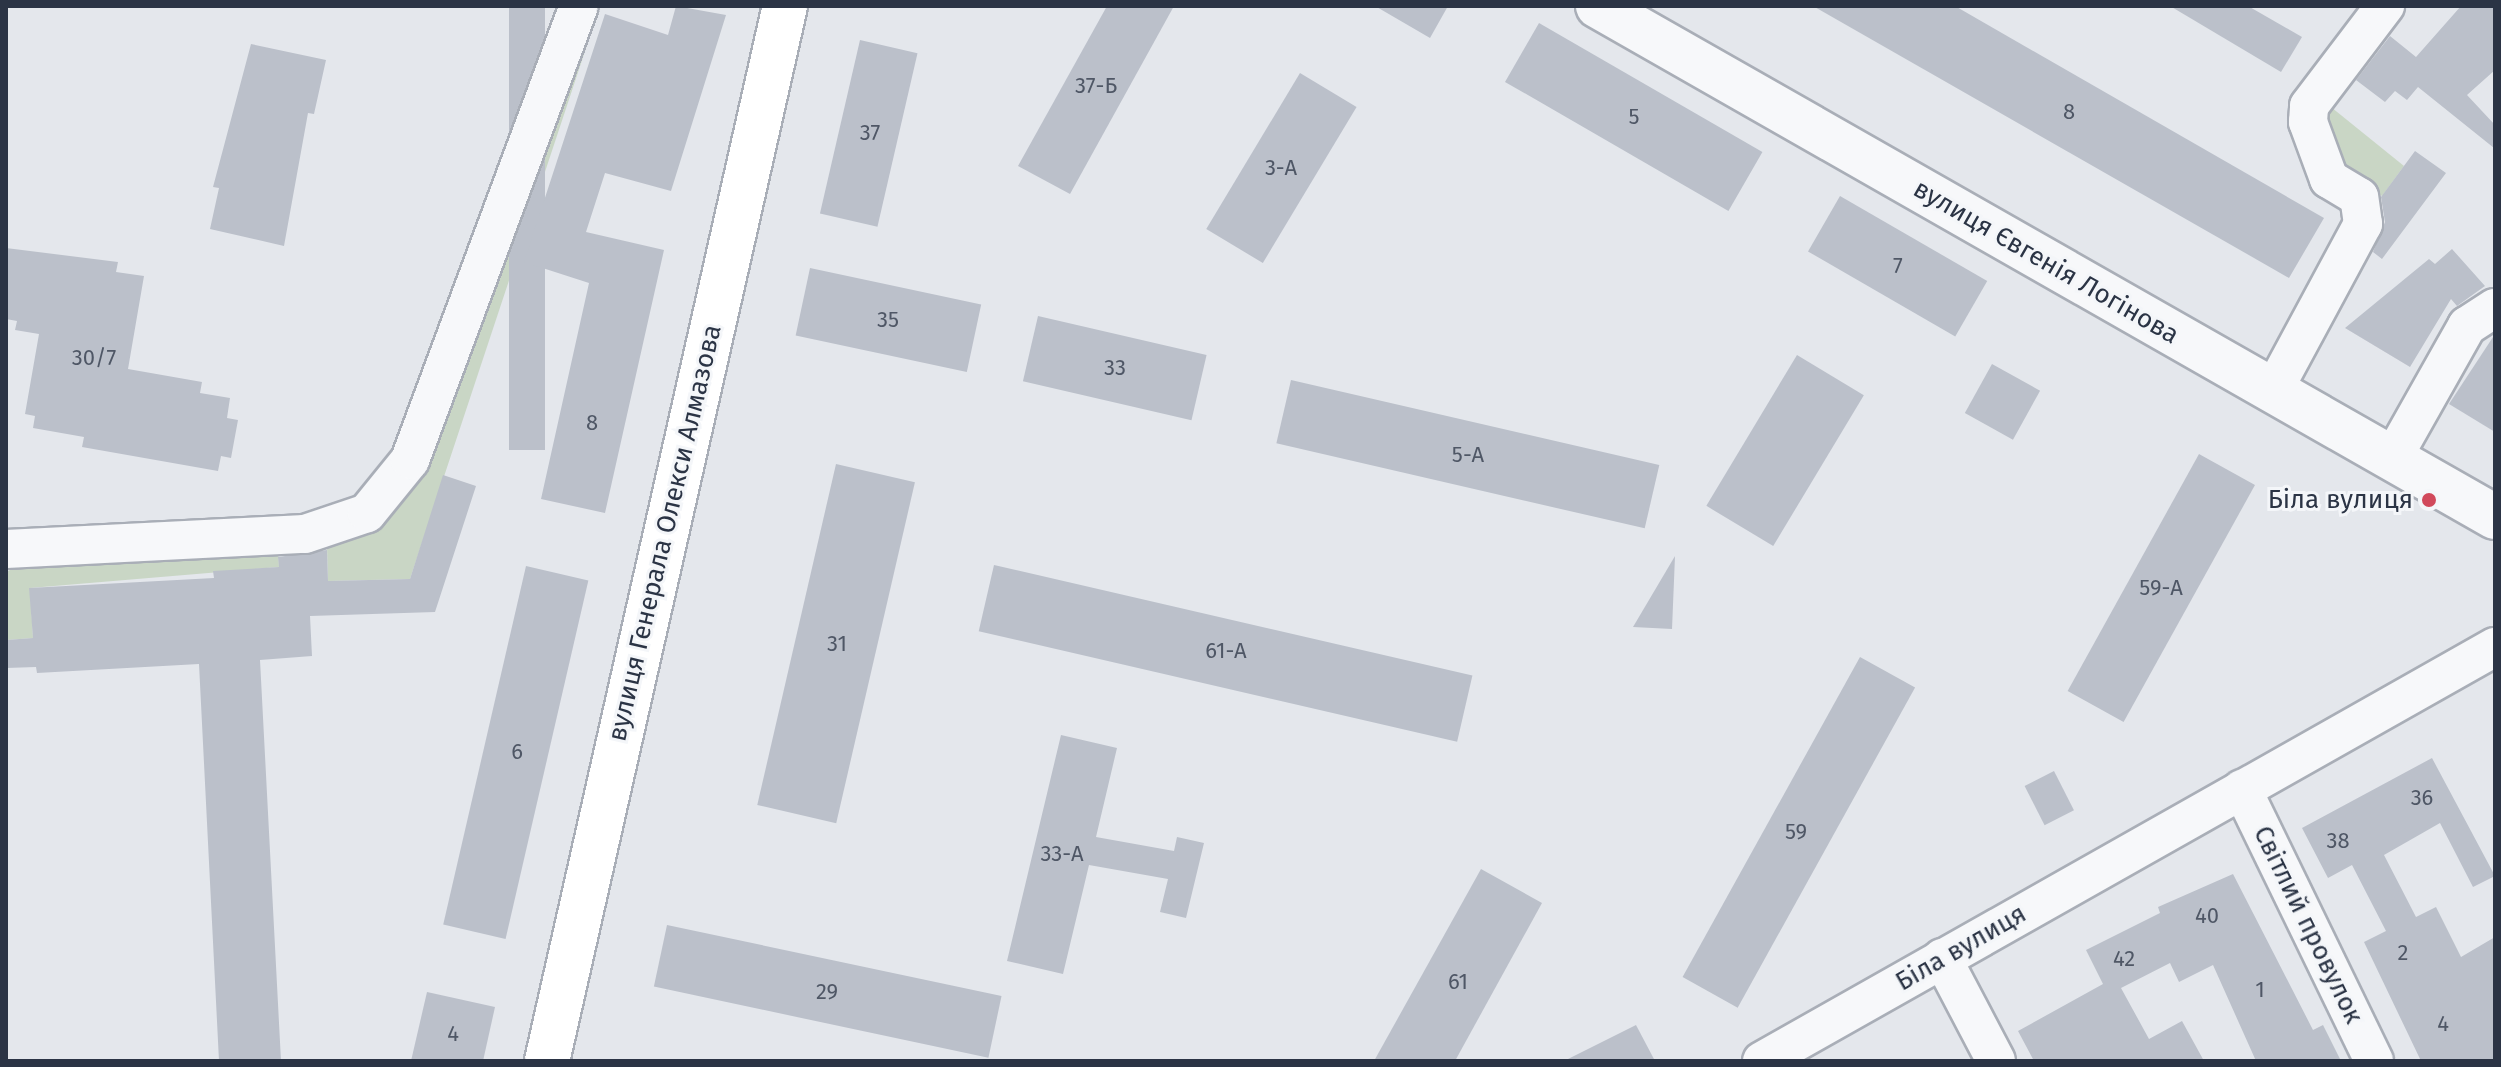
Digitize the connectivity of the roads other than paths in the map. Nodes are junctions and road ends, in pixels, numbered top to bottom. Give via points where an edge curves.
1 (579, 6) edge
2 (785, 6) edge
3 (1598, 6) edge
4 (2385, 6) edge
5 (2495, 308) edge
6 (2273, 391) junction
7 (2392, 459) junction
8 (2495, 517) edge
9 (6, 549) edge
10 (2495, 647) edge
11 (2242, 789) junction
12 (1942, 958) junction
13 (547, 1061) edge
14 (1762, 1061) edge
15 (1996, 1061) edge
16 (2374, 1061) edge

1 - 9 street via 410,460 367,513 305,534
2 - 13 main road, вулиця Генерала Олекси Алмазова
3 - 6 street, вулиця Євгенія Логінова
4 - 6 street via 2309,106 2308,122 2329,179 2359,197 2363,224
5 - 7 street via 2467,326
6 - 7 street, вулиця Євгенія Логінова
7 - 8 street, вулиця Євгенія Логінова
10 - 11 street, Біла вулиця
11 - 12 street, Біла вулиця
11 - 16 street, Світлий провулок
12 - 14 street, Біла вулиця
12 - 15 street

